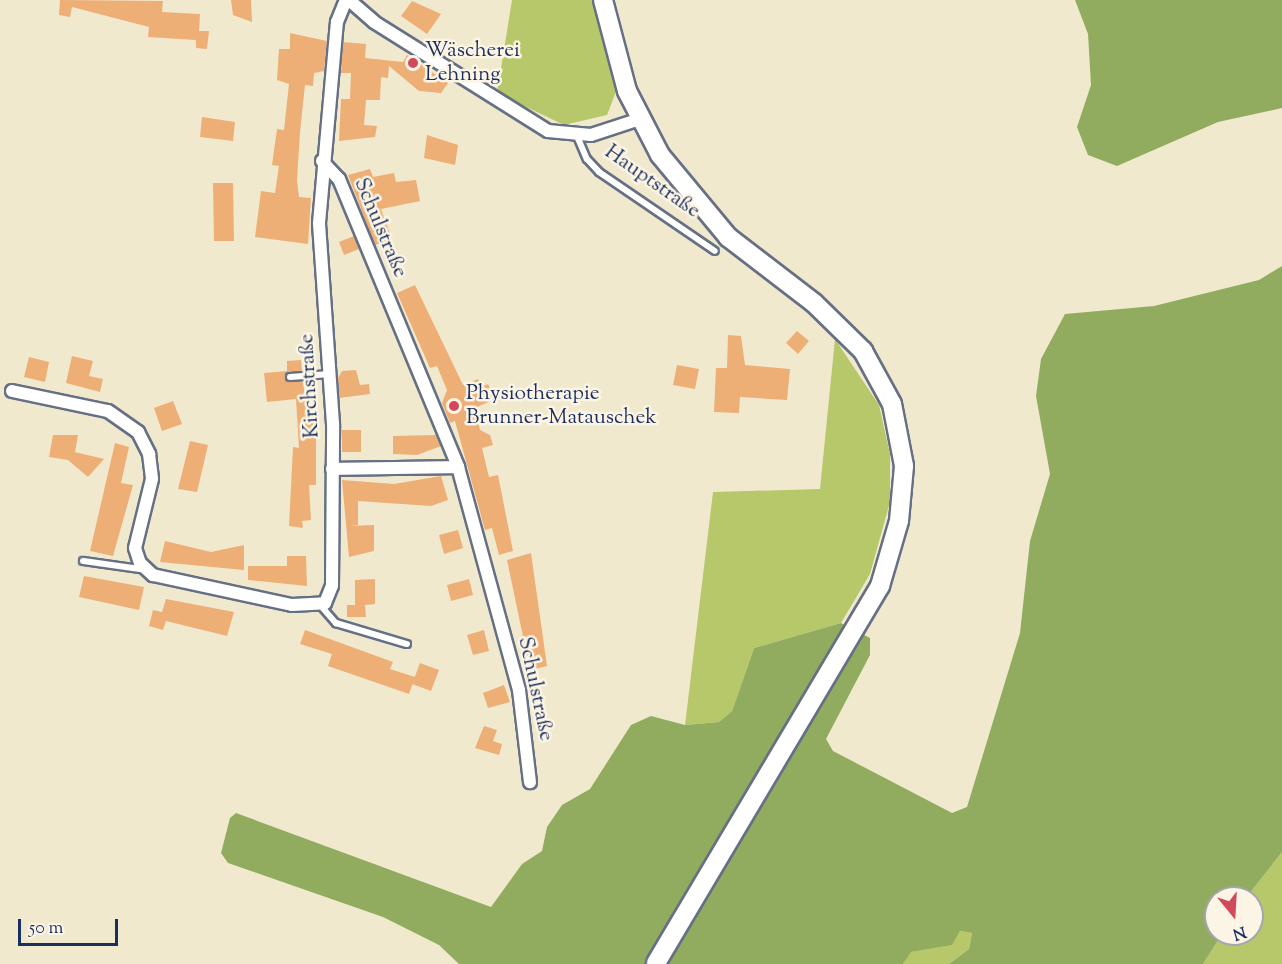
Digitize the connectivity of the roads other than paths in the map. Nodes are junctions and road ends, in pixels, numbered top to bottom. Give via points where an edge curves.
1 (348, 0) edge
2 (603, 0) edge
3 (639, 119) junction
4 (577, 136) junction
5 (322, 161) junction
6 (715, 251) dead end
7 (330, 374) junction
8 (290, 377) dead end
9 (12, 391) dead end
10 (458, 467) junction
11 (332, 469) junction
12 (83, 561) dead end
13 (147, 570) junction
14 (321, 606) junction
15 (407, 644) dead end
16 (530, 782) dead end
17 (656, 964) edge

1 - 4 street, Hauptstraße via 374,22 534,125
1 - 5 street via 338,22
2 - 3 main road via 615,56
3 - 4 street, Hauptstraße
3 - 17 main road via 672,173 706,215 863,351 892,404 904,466 899,521 880,586
4 - 6 lane, Hauptstraße via 586,159 599,172
5 - 7 street, Kirchstraße via 320,252
5 - 10 street, Schulstraße via 339,179
7 - 8 lane
7 - 11 street, Kirchstraße
9 - 13 street via 108,411 138,432 152,467 135,548
10 - 11 street
10 - 16 street, Schulstraße via 519,690
11 - 14 street, Kirchstraße via 332,586
12 - 13 lane
13 - 14 street via 270,600
14 - 15 lane via 329,620

